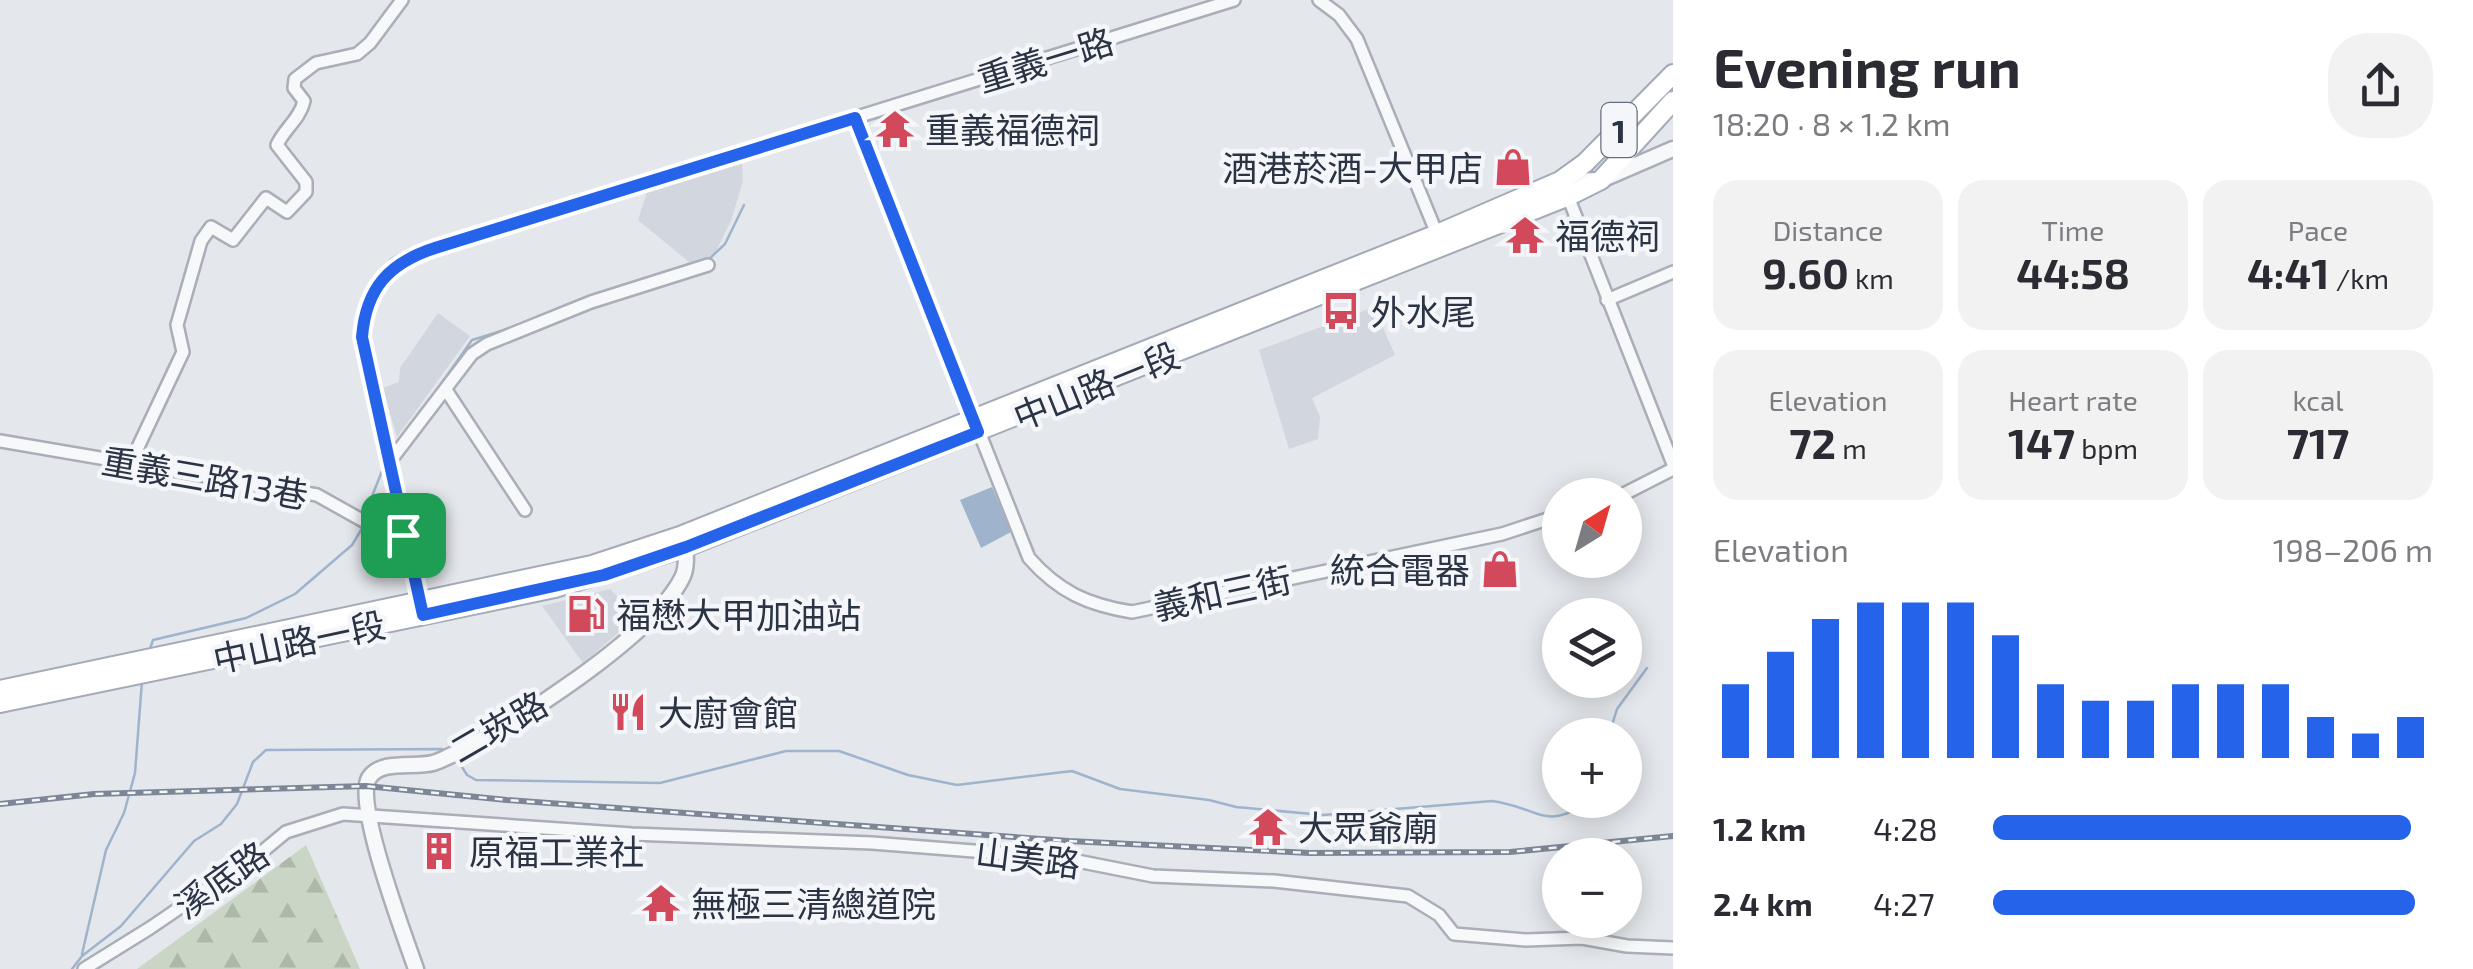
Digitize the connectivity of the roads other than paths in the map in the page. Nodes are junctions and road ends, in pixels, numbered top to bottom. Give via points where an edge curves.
1 (402, 0) edge
2 (1234, 0) edge
3 (1319, 0) edge
4 (1673, 74) edge
5 (1673, 101) edge
6 (855, 118) junction
7 (1673, 150) edge
8 (1601, 180) junction
9 (1564, 189) junction
10 (1437, 234) junction
11 (708, 265) dead end
12 (1673, 272) edge
13 (1607, 300) junction
14 (446, 390) junction
15 (975, 425) junction
16 (0, 441) edge
17 (390, 460) junction
18 (130, 464) junction
19 (1673, 466) edge
20 (1642, 484) edge
21 (526, 510) dead end
22 (1542, 521) edge
23 (403, 535) junction
24 (683, 542) junction
25 (422, 609) junction
26 (0, 690) edge
27 (0, 703) edge
28 (367, 814) junction
29 (1673, 948) edge
30 (84, 969) edge
31 (416, 969) edge

1 - 18 street via 357,54 316,63 294,80 304,102 277,146 306,182 306,192 288,212 266,198 233,240 211,227 201,241 177,324 183,352
2 - 6 street, 重義一路
3 - 10 street via 1357,39
4 - 9 main road, 1
5 - 8 main road, 1
6 - 15 street, 義和三街
6 - 17 street, 重義一路 via 396,264 364,314 362,337
7 - 8 street, 中山路一段
8 - 9 main road, 中山路一段 / 1
9 - 10 main road, 中山路一段 / 1
9 - 13 street
9 - 15 main road, 中山路一段 / 1
10 - 15 main road, 中山路一段 / 1
11 - 14 street via 487,344
12 - 13 street
13 - 19 street
14 - 17 street
14 - 21 street
15 - 22 street, 義和三街 via 1029,558 1073,596 1132,612
15 - 24 main road, 中山路一段 / 1
16 - 18 street, 重義三路13巷
17 - 23 street, 重義一路
18 - 23 street, 重義三路13巷 via 317,495 383,532
19 - 20 street
23 - 25 street, 重義一路
24 - 25 main road, 中山路一段 / 1
24 - 28 street, 二崁路 via 684,576 649,620 513,722 436,762 383,767 366,786
25 - 26 main road, 中山路一段 / 1
25 - 27 main road, 中山路一段 / 1
28 - 29 street, 山美路 via 1062,858 1153,876 1408,896 1440,914 1454,934
28 - 30 street, 溪底路 via 342,814 286,832
28 - 31 street

